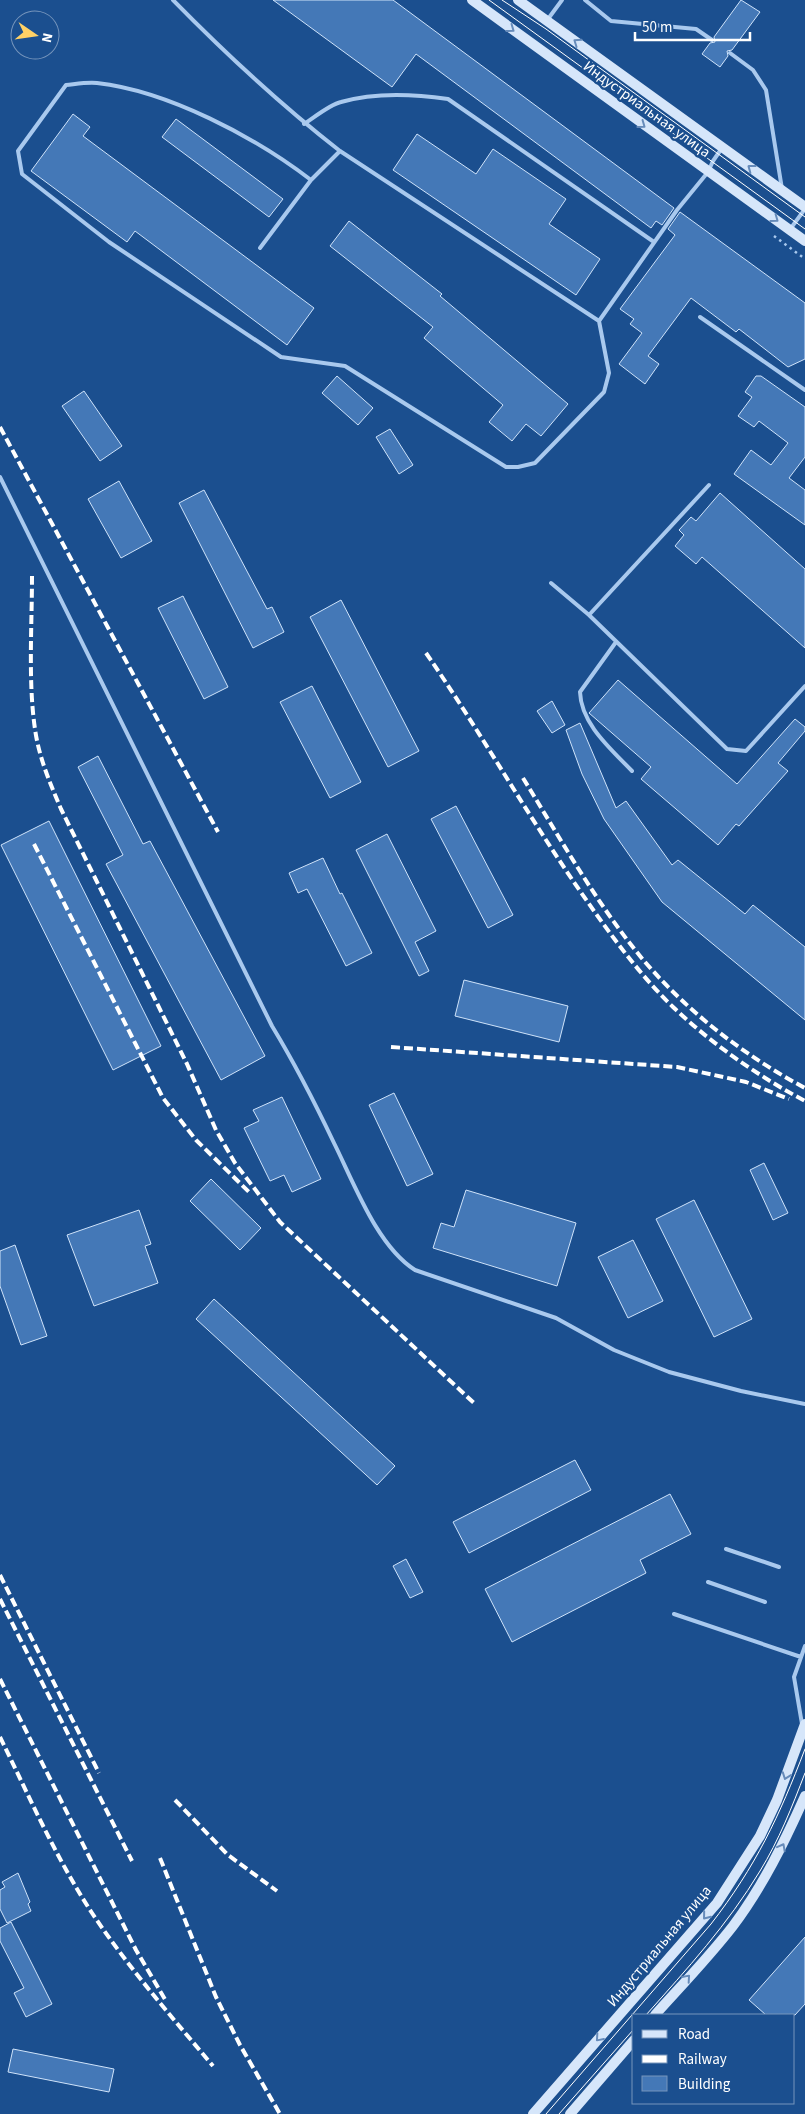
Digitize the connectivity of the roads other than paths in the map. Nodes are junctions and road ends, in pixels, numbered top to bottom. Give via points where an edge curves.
1 (173, 0) edge
2 (472, 0) edge
3 (518, 0) edge
4 (562, 0) edge
5 (584, 0) edge
6 (547, 21) junction
7 (712, 40) dead end
8 (730, 53) dead end
9 (304, 124) junction
10 (723, 146) junction
11 (340, 151) junction
12 (708, 172) junction
13 (311, 180) junction
14 (783, 191) junction
15 (805, 208) edge
16 (790, 230) junction
17 (805, 241) edge
18 (654, 242) junction
19 (260, 248) dead end
20 (700, 317) dead end
21 (599, 321) junction
22 (805, 390) edge
23 (0, 477) edge
24 (709, 485) dead end
25 (551, 583) dead end
26 (589, 615) junction
27 (616, 642) junction
28 (805, 686) edge
29 (632, 771) dead end
30 (805, 1404) edge
31 (726, 1549) dead end
32 (779, 1567) dead end
33 (708, 1582) dead end
34 (766, 1602) dead end
35 (674, 1614) dead end
36 (805, 1646) edge
37 (801, 1657) junction
38 (804, 1727) edge
39 (805, 1796) edge
40 (657, 2014) edge
41 (632, 2042) edge
42 (533, 2114) edge
43 (570, 2114) edge

1 - 9 lane
2 -> 12 main road, Индустриальная улица
3 - 6 main road, Индустриальная улица
4 - 6 lane
5 - 7 lane via 611,21 696,30
10 -> 6 main road, Индустриальная улица
8 - 14 lane via 753,70 766,90
9 - 11 lane
9 - 18 lane via 339,102 388,95 448,99
10 - 12 lane
14 -> 10 main road, Индустриальная улица
11 - 13 lane
11 - 21 lane
12 -> 16 main road, Индустриальная улица
12 - 18 lane
13 - 19 lane
13 - 21 lane via 286,160 187,107 96,83 66,85 18,151 22,174 109,242 281,357 346,366 506,467 518,468 535,463 604,392 609,373
14 - 15 main road, Индустриальная улица
15 - 16 lane
16 - 17 main road, Индустриальная улица
18 - 21 lane
20 - 22 lane
23 - 30 lane via 256,994 392,1251 415,1270 556,1318 614,1350 660,1368 708,1383
24 - 26 lane
25 - 26 lane
26 - 27 lane
27 - 28 lane via 727,749 746,750
27 - 29 lane via 580,692 580,702 584,714
31 - 32 lane
33 - 34 lane
35 - 37 lane
36 - 37 lane
37 - 38 lane via 794,1677
38 -> 42 main road, Индустриальная улица via 760,1836 716,1904
40 -> 39 main road via 733,1926 787,1838
41 - 43 main road

